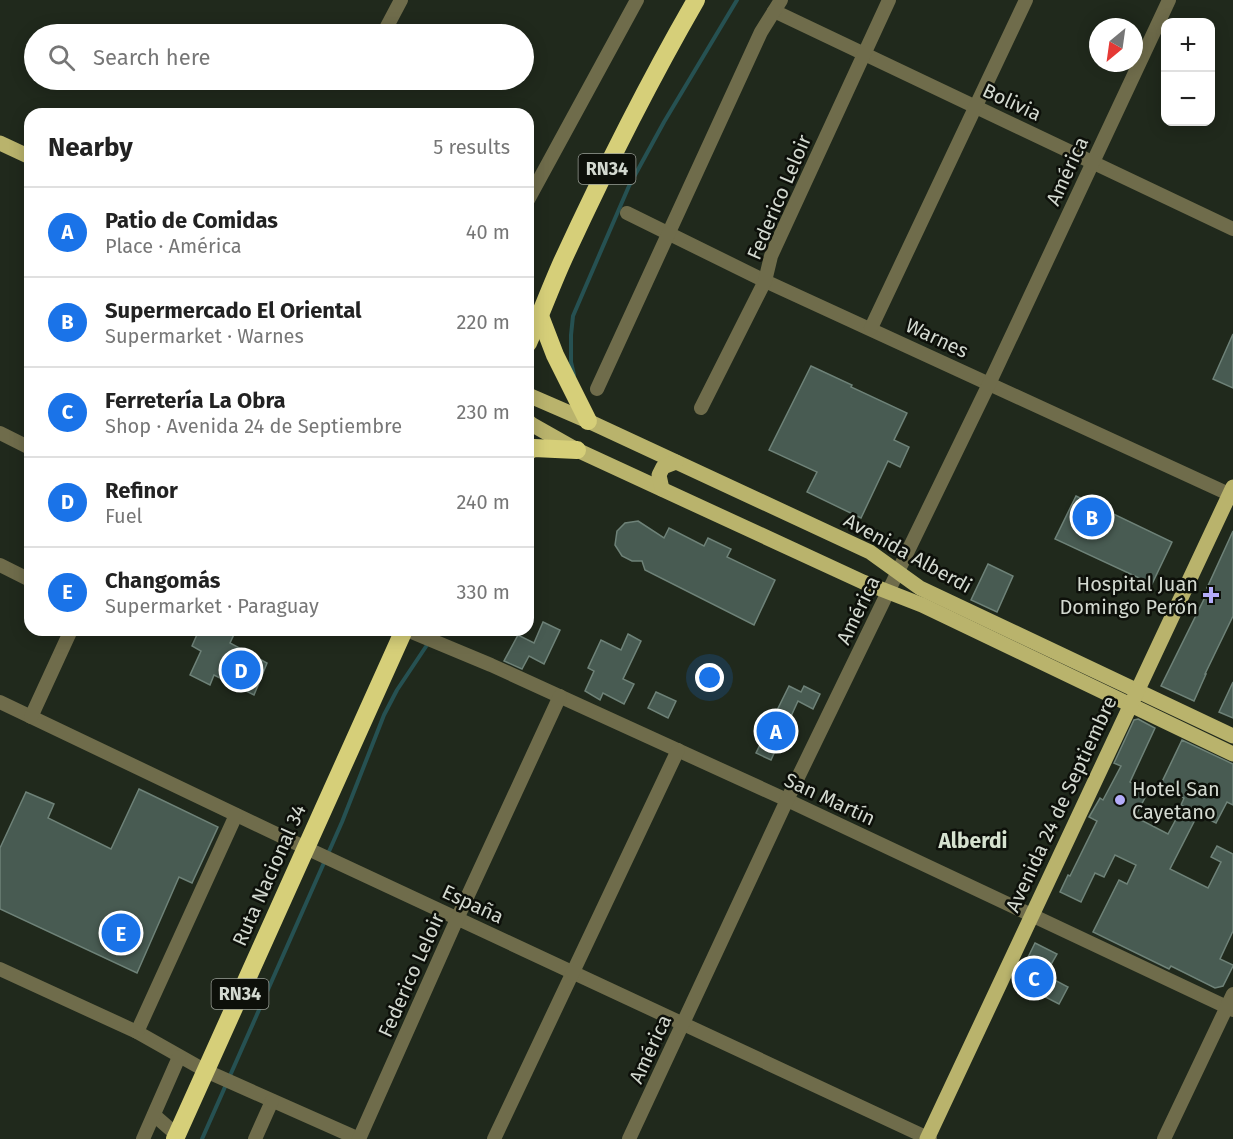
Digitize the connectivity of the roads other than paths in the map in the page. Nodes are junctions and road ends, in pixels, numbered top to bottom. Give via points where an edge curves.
1 (401, 0) edge
2 (637, 0) edge
3 (696, 0) edge
4 (889, 0) edge
5 (1026, 0) edge
6 (1169, 0) edge
7 (778, 5) edge
8 (388, 24) edge
9 (865, 53) junction
10 (975, 107) junction
11 (0, 143) edge
12 (24, 154) edge
13 (1094, 161) junction
14 (534, 189) edge
15 (627, 213) dead end
16 (1233, 229) edge
17 (670, 233) junction
18 (765, 281) junction
19 (540, 316) junction
20 (871, 328) junction
21 (534, 330) edge
22 (989, 384) junction
23 (597, 389) dead end
24 (534, 398) edge
25 (701, 408) dead end
26 (588, 421) junction
27 (534, 426) edge
28 (0, 434) edge
29 (24, 445) edge
30 (534, 448) edge
31 (577, 450) junction
32 (676, 462) junction
33 (663, 489) junction
34 (1232, 493) edge
35 (0, 565) edge
36 (898, 572) junction
37 (24, 577) edge
38 (888, 592) junction
39 (68, 636) edge
40 (404, 636) edge
41 (422, 636) edge
42 (560, 696) junction
43 (1134, 698) junction
44 (0, 702) edge
45 (31, 717) junction
46 (1233, 736) edge
47 (678, 750) junction
48 (1233, 754) edge
49 (787, 800) junction
50 (236, 815) junction
51 (320, 854) junction
52 (1032, 916) junction
53 (457, 919) junction
54 (0, 969) edge
55 (573, 972) junction
56 (1231, 1004) edge
57 (683, 1024) junction
58 (137, 1032) junction
59 (179, 1057) junction
60 (220, 1078) junction
61 (272, 1101) junction
62 (154, 1115) junction
63 (176, 1137) edge
64 (143, 1139) edge
65 (255, 1139) edge
66 (359, 1139) edge
67 (494, 1139) edge
68 (629, 1139) edge
69 (928, 1139) edge
70 (1164, 1139) edge

1 - 8 street
2 - 14 street
3 - 19 highway, RN34 via 626,130
4 - 9 street, Federico Leloir
5 - 10 street
6 - 13 street, América
7 - 9 street, Bolivia
7 - 17 street via 761,32
9 - 10 street, Bolivia
9 - 18 street, Federico Leloir via 771,256
10 - 13 street, Bolivia
10 - 20 street
11 - 12 main road
13 - 16 street, Bolivia
13 - 22 street, América
15 - 17 street, Warnes
17 - 18 street, Warnes
17 - 23 street
18 - 20 street, Warnes
18 - 25 street, Federico Leloir
19 - 21 highway, RN34
19 - 26 highway
20 - 22 street, Warnes
22 - 34 street, Warnes
22 - 36 street, América
24 - 26 main road, Avenida Alberdi
26 - 32 main road, Avenida Alberdi
27 - 31 main road, Avenida Alberdi
28 - 29 street
30 - 31 highway
31 - 33 main road, Avenida Alberdi
32 - 33 main road via 663,467 659,475
32 - 36 main road, Avenida Alberdi via 870,552
33 - 38 main road, Avenida Alberdi
34 - 43 main road, Avenida 24 de Septiembre
35 - 37 street
36 - 38 street, América
36 - 43 main road, Avenida Alberdi via 920,588
38 - 43 main road, Avenida Alberdi
38 - 49 street, América
39 - 45 street
40 - 51 highway, Ruta Nacional 34 / RN34
41 - 42 street, San Martín
42 - 47 street, San Martín
42 - 53 street, Federico Leloir
43 - 46 main road, Avenida Alberdi
43 - 48 main road, Avenida Alberdi
43 - 52 main road, Avenida 24 de Septiembre
44 - 45 street, España
45 - 50 street, España
47 - 49 street, San Martín
47 - 55 street
49 - 52 street, San Martín
49 - 57 street, América
50 - 51 street, España
50 - 58 street
51 - 53 street, España
51 - 60 highway, Ruta Nacional 34 / RN34
52 - 56 street, San Martín
52 - 69 main road, Avenida 24 de Septiembre
53 - 55 street, España
53 - 66 street, Federico Leloir
54 - 58 street
55 - 57 street, España
55 - 67 street
56 - 70 street
57 - 68 street, América
57 - 69 street, España
58 - 59 street
59 - 60 street
59 - 62 street
60 - 61 street
60 - 63 highway, Ruta Nacional 34 / RN34
61 - 65 street
61 - 66 street
62 - 63 street
62 - 64 street

